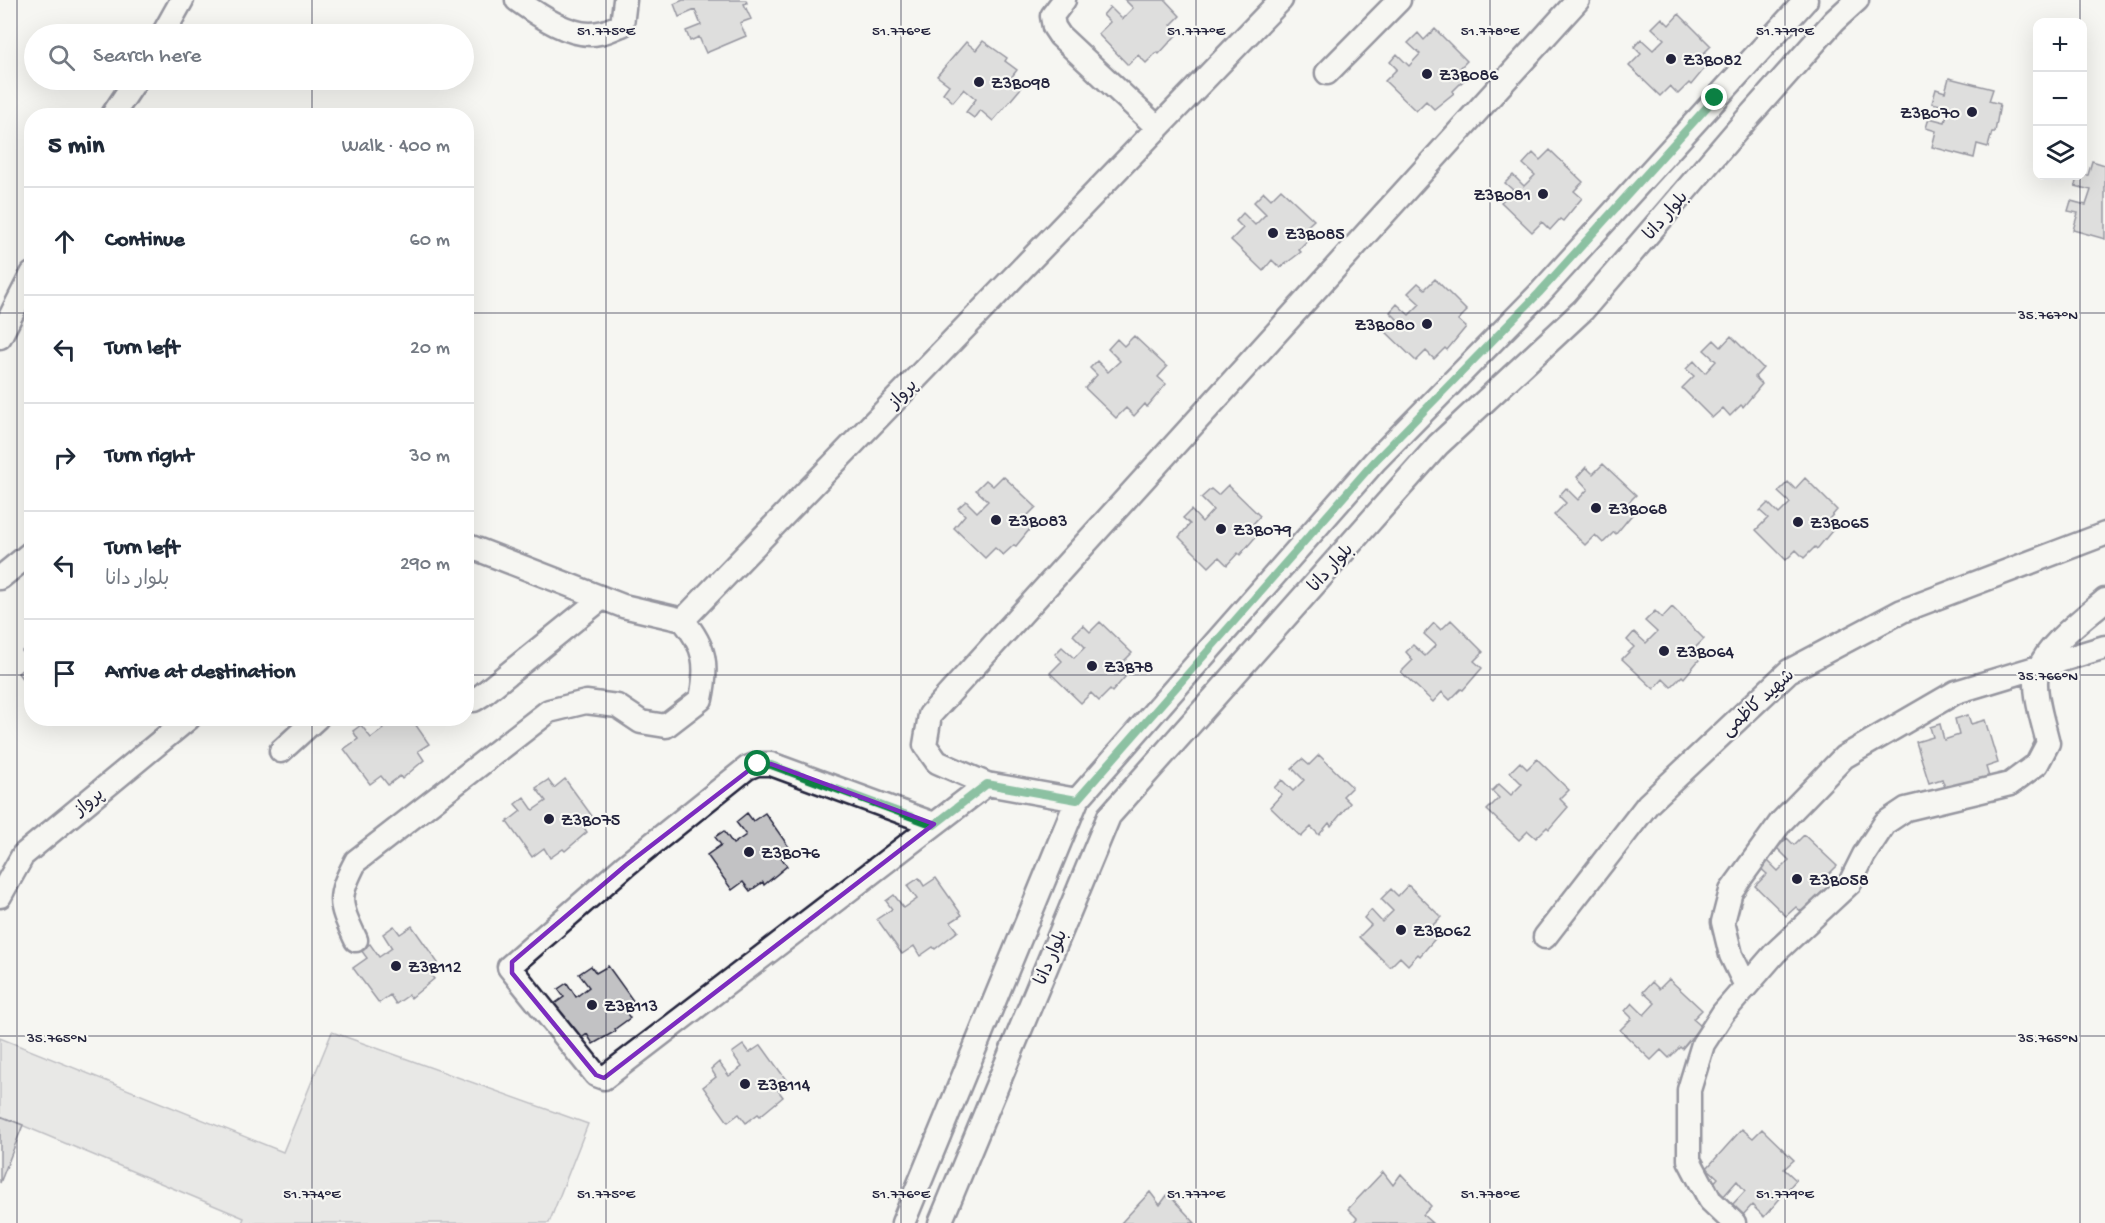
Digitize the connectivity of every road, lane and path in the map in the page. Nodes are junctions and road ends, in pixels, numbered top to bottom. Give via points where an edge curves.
1 (182, 0) edge
2 (517, 0) edge
3 (625, 0) edge
4 (1064, 0) edge
5 (1281, 0) edge
6 (1399, 0) edge
7 (1578, 0) edge
8 (1806, 0) edge
9 (1857, 0) edge
10 (169, 24) edge
11 (1327, 73) dead end
12 (129, 90) edge
13 (117, 108) edge
14 (1158, 128) junction
15 (24, 290) edge
16 (0, 337) edge
17 (2105, 534) edge
18 (474, 548) edge
19 (24, 558) edge
20 (0, 578) edge
21 (602, 598) junction
22 (2105, 600) edge
23 (683, 620) junction
24 (2105, 647) edge
25 (2041, 666) junction
26 (474, 700) edge
27 (179, 726) edge
28 (308, 726) edge
29 (281, 751) dead end
30 (987, 784) junction
31 (1077, 800) junction
32 (934, 825) junction
33 (0, 896) edge
34 (1545, 937) dead end
35 (356, 940) dead end
36 (1746, 987) junction
37 (903, 1223) edge
38 (940, 1223) edge
39 (1734, 1223) edge

1 - 10 street
2 - 3 street via 579,33 599,33 622,25
4 - 14 street via 1052,16 1060,36
5 - 14 street, پرواز
6 - 11 street
7 - 30 street via 930,715 925,745 937,762
8 - 31 street, بلوار دانا via 1539,293 1375,461
9 - 38 street, بلوار دانا via 1753,112 1583,310 1438,445 1109,816
12 - 13 street
14 - 23 street, پرواز
15 - 16 street
17 - 34 street, شهید کاظمی via 1902,611 1788,671 1648,804
18 - 21 street
19 - 20 street
21 - 23 street
21 - 26 street
22 - 25 street via 2061,638
23 - 35 street via 698,639 706,674 701,699 666,726 641,722 617,706 586,702 549,711 356,861 343,885 341,907
24 - 25 street
25 - 36 street via 2037,671 2038,703 2048,743 2037,765 2010,784 1906,809 1885,823 1850,884 1775,953
25 - 36 street via 1956,692 1844,757 1781,822 1731,891 1723,922 1731,955
27 - 33 street, پرواز via 23,855
28 - 29 street
30 - 31 street
30 - 32 street
31 - 37 street, بلوار دانا
32 - 32 street via 771,765 758,764 747,768 626,865 509,967 596,1075 604,1078
36 - 39 street via 1703,1044 1689,1089 1689,1160 1710,1200

